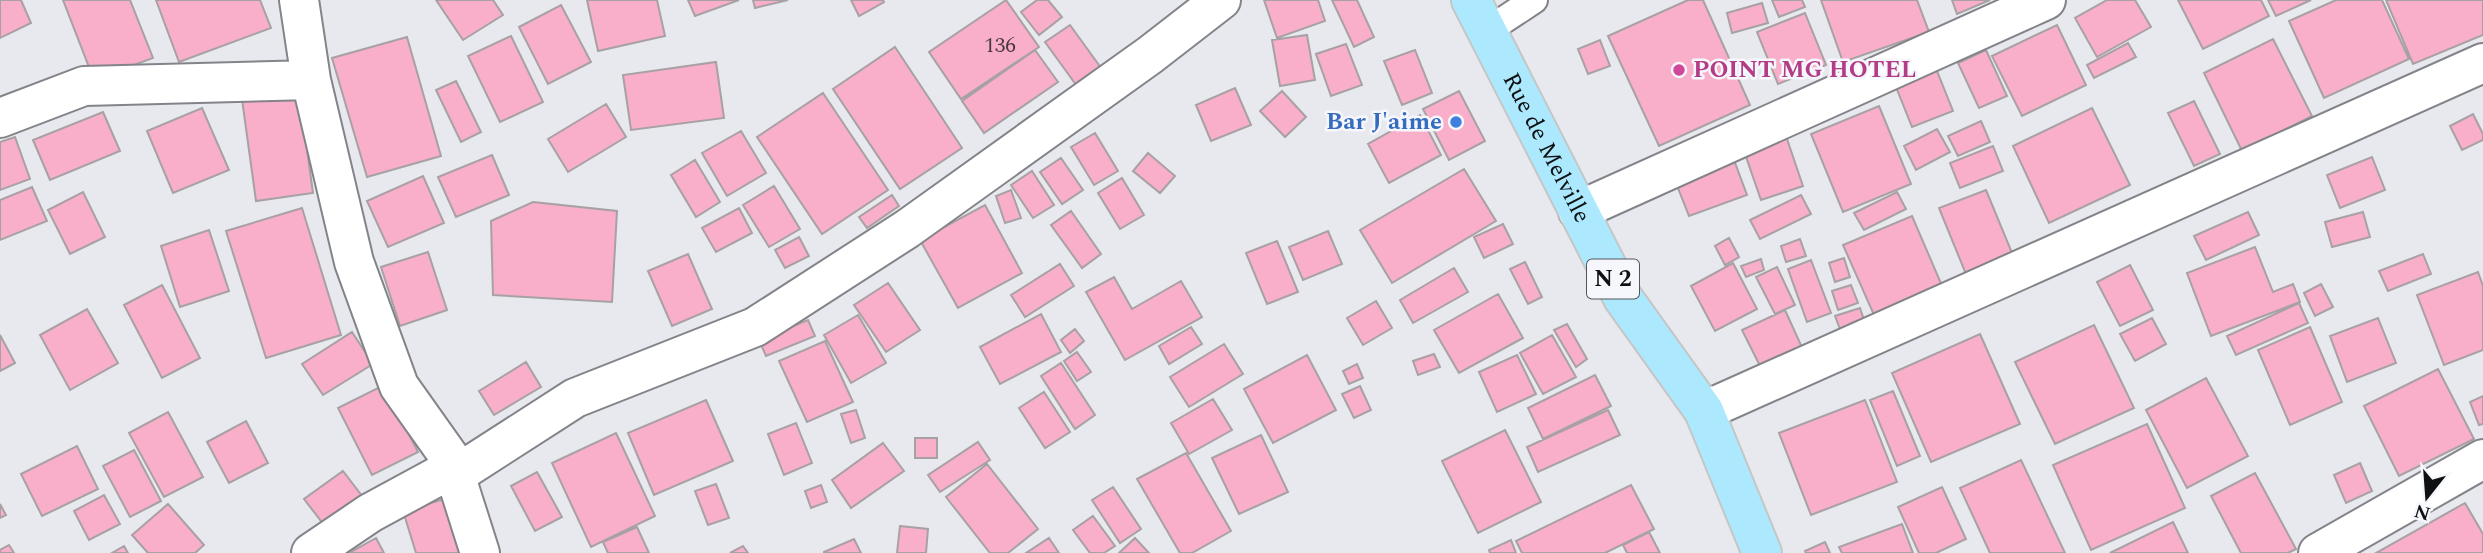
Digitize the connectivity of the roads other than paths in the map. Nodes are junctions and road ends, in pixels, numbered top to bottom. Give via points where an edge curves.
1 (299, 0) edge
2 (1221, 0) edge
3 (1534, 0) edge
4 (2046, 0) edge
5 (1479, 16) edge
6 (2483, 63) edge
7 (311, 80) junction
8 (0, 117) edge
9 (1578, 211) junction
10 (1704, 411) junction
11 (2483, 459) edge
12 (456, 470) junction
13 (311, 553) edge
14 (480, 553) edge
15 (1762, 553) edge
16 (2318, 553) edge

1 - 7 street
2 - 12 street via 907,229 755,327 575,398
3 - 5 lane
4 - 9 street
5 - 9 main road, Rue de Melville / N 2
6 - 10 street
7 - 8 street via 84,86
7 - 12 street via 354,262 399,386
9 - 10 main road, Rue de Melville / N 2 via 1623,298
10 - 15 main road, Rue de Melville / N 2
11 - 16 street
12 - 13 street via 370,513
12 - 14 street

